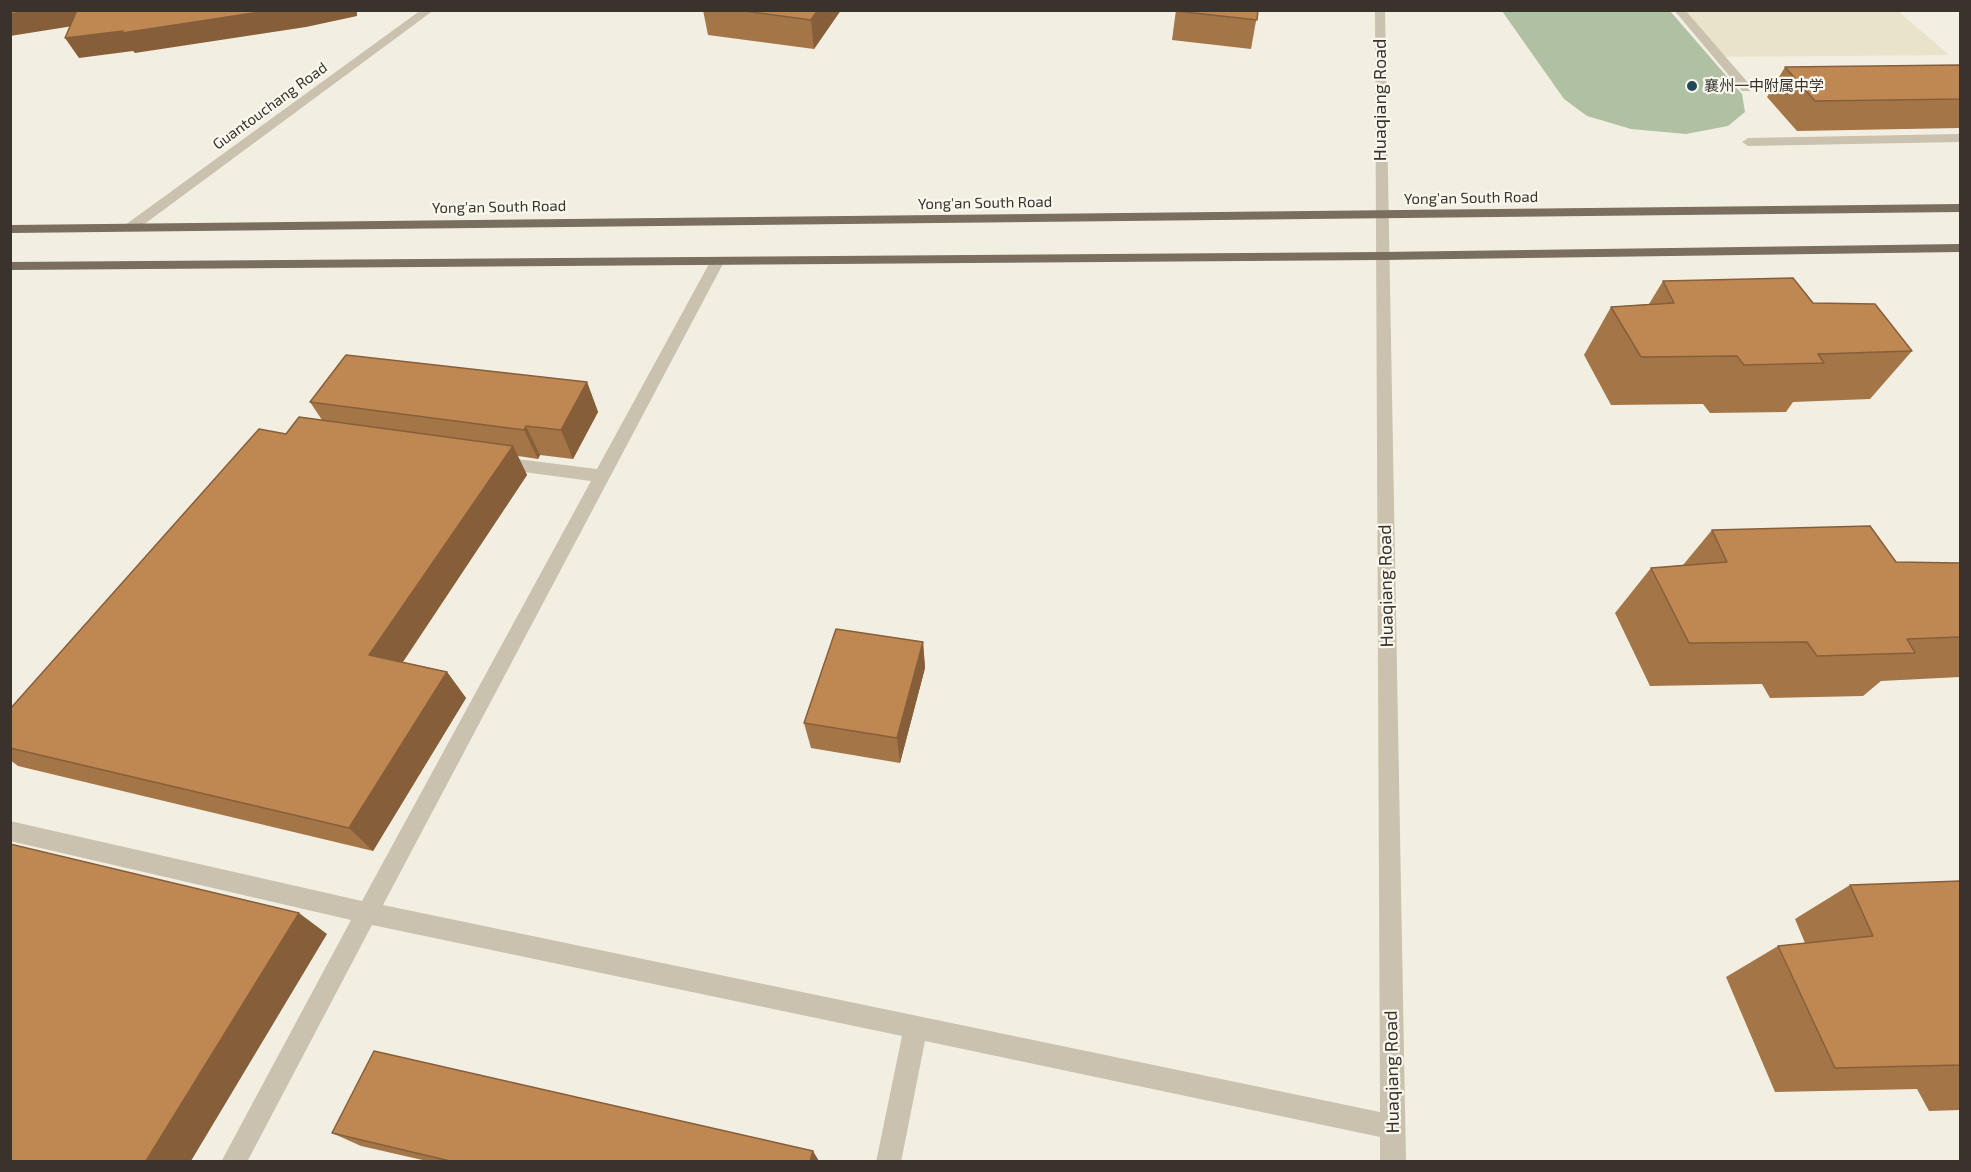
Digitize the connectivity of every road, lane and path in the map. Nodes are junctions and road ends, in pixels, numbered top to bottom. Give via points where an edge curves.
1 (429, 10) edge
2 (1380, 10) edge
3 (1679, 10) edge
4 (1746, 88) dead end
5 (1960, 138) edge
6 (1748, 142) dead end
7 (1960, 208) edge
8 (1381, 216) junction
9 (130, 228) junction
10 (10, 229) edge
11 (1960, 248) edge
12 (1382, 256) junction
13 (717, 262) junction
14 (10, 266) edge
15 (487, 461) edge
16 (603, 476) junction
17 (10, 831) edge
18 (368, 913) junction
19 (916, 1027) junction
20 (1393, 1127) junction
21 (233, 1161) edge
22 (888, 1161) edge
23 (1393, 1161) edge

1 - 9 street, Guantouchang Road
2 - 8 street, Huaqiang Road
3 - 4 street
5 - 6 street
7 - 8 main road, Yong'an South Road
8 - 9 main road, Yong'an South Road
8 - 12 street, Huaqiang Road
9 - 10 main road, Yong'an South Road
11 - 12 main road
12 - 13 main road
12 - 20 street, Huaqiang Road
13 - 14 main road
13 - 16 street
15 - 16 street
16 - 18 street
17 - 18 street
18 - 19 street
18 - 21 street
19 - 20 street
19 - 22 street
20 - 23 street, Huaqiang Road

